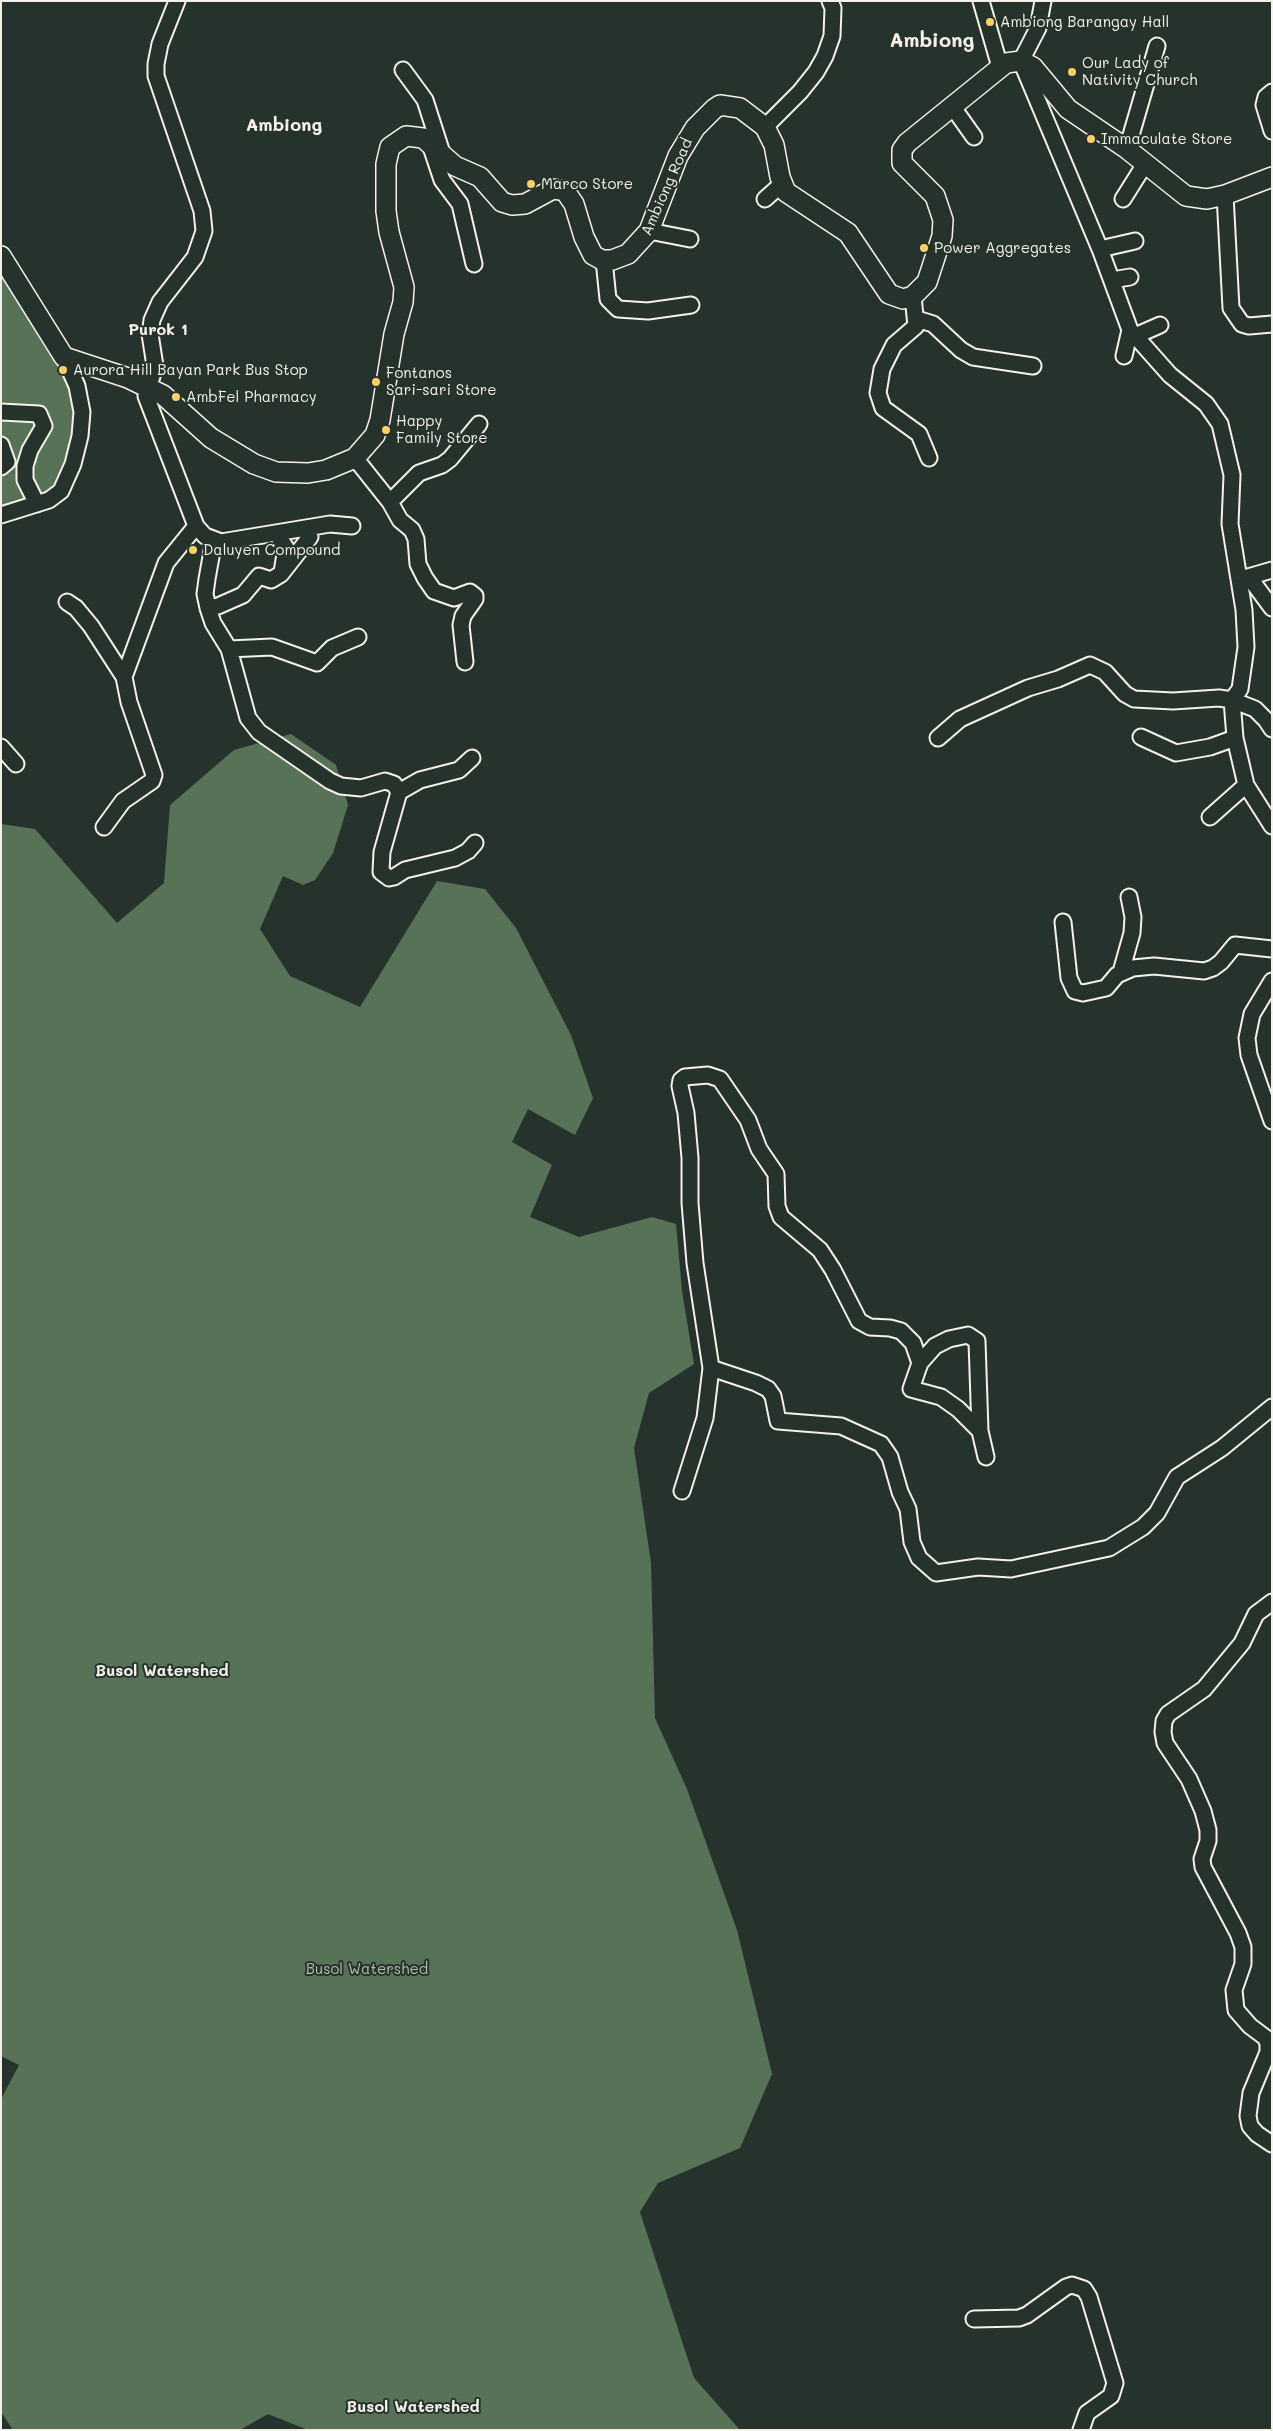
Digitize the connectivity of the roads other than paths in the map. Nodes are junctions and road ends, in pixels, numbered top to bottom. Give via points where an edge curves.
1 (176, 1) edge
2 (830, 1) edge
3 (981, 1) edge
4 (1044, 1) edge
5 (1157, 46) dead end
6 (1021, 61) junction
7 (1000, 67) junction
8 (402, 70) dead end
9 (1272, 92) edge
10 (952, 106) junction
11 (766, 127) junction
12 (1272, 131) edge
13 (974, 137) dead end
14 (1127, 149) junction
15 (437, 150) junction
16 (1145, 164) junction
17 (1272, 178) edge
18 (782, 184) junction
19 (1225, 195) junction
20 (765, 198) dead end
21 (1122, 199) dead end
22 (690, 239) dead end
23 (1135, 241) dead end
24 (640, 242) junction
25 (1100, 248) junction
26 (1, 256) edge
27 (604, 260) junction
28 (474, 264) dead end
29 (1130, 277) dead end
30 (1112, 280) junction
31 (914, 296) junction
32 (691, 305) dead end
33 (917, 319) junction
34 (1272, 324) edge
35 (1160, 325) dead end
36 (1132, 333) junction
37 (1124, 356) dead end
38 (64, 357) junction
39 (1033, 366) dead end
40 (150, 388) junction
41 (1, 412) edge
42 (479, 424) dead end
43 (1, 445) edge
44 (355, 458) junction
45 (929, 458) dead end
46 (1, 467) edge
47 (390, 502) junction
48 (37, 504) junction
49 (1, 515) edge
50 (196, 526) junction
51 (352, 526) dead end
52 (310, 537) dead end
53 (279, 538) dead end
54 (214, 540) junction
55 (1272, 570) edge
56 (282, 574) junction
57 (1243, 578) junction
58 (67, 602) dead end
59 (208, 608) junction
60 (1272, 608) edge
61 (358, 637) dead end
62 (229, 649) junction
63 (465, 662) dead end
64 (124, 677) junction
65 (1232, 700) junction
66 (1272, 729) edge
67 (1141, 737) dead end
68 (938, 738) dead end
69 (1235, 738) junction
70 (1, 747) edge
71 (472, 758) dead end
72 (16, 764) dead end
73 (1246, 785) junction
74 (400, 792) junction
75 (1210, 817) dead end
76 (1272, 826) edge
77 (104, 827) dead end
78 (475, 843) dead end
79 (1129, 897) dead end
80 (1063, 922) dead end
81 (1272, 949) edge
82 (1121, 972) junction
83 (1272, 981) edge
84 (1272, 1121) edge
85 (920, 1363) junction
86 (711, 1368) junction
87 (1272, 1407) edge
88 (980, 1431) junction
89 (986, 1458) dead end
90 (682, 1491) dead end
91 (1272, 1602) edge
92 (1272, 2144) edge
93 (974, 2319) dead end
94 (1081, 2430) edge

1 - 40 street via 160,44 156,76 202,211 204,231 195,257 160,302 152,320 150,334 155,366
2 - 11 street via 833,8 832,36 825,56 787,108
3 - 7 street
4 - 6 street via 1038,28
5 - 14 street
6 - 7 main road
6 - 14 main road via 1033,67 1068,109
6 - 25 street
7 - 10 main road
8 - 15 street via 425,100
9 - 12 street via 1264,105
10 - 13 street
10 - 31 main road via 907,143 900,156 906,168 935,196 943,220 936,260 927,282
11 - 18 main road via 777,155
11 - 24 main road, Ambiong Road via 740,108 723,105 714,109 694,128 681,148
14 - 16 main road
15 - 27 main road via 455,166 480,177 502,202 525,204 553,189 565,191 574,204 593,255
15 - 28 street via 442,180 460,204
15 - 44 main road via 423,138 406,136 398,140 387,154 386,211 402,275 404,302 394,334 380,420 375,435
16 - 19 main road via 1186,196 1207,199
16 - 21 street
17 - 19 main road
18 - 20 street
18 - 31 main road via 791,197 848,233 888,294 903,299
19 - 34 street via 1231,308 1242,324
22 - 24 street
23 - 25 street
24 - 27 main road via 612,260
25 - 30 street
26 - 38 main road
27 - 32 street via 608,299 618,309 648,311
29 - 30 street
30 - 36 street
31 - 33 street
33 - 39 street via 933,324 973,357
33 - 45 street via 916,326 894,345 882,369 878,393 883,408 919,434
35 - 36 street
36 - 37 street
36 - 57 street via 1170,375 1206,404 1220,424 1232,476 1230,524
38 - 40 main road
38 - 48 street via 77,386 82,412 80,436 74,464 61,491
40 - 44 main road via 227,450 264,469 290,474 308,473 326,470
40 - 50 street via 146,396
41 - 48 street via 39,414 44,426 30,450 26,466 25,480
42 - 47 street via 450,459 419,473
43 - 46 street via 7,462
44 - 47 street
47 - 63 street via 400,520 412,530 418,564 434,590 454,598 470,592 475,596 462,616
48 - 49 street
50 - 54 street
50 - 64 street via 166,562
51 - 54 street via 330,524 221,542
52 - 56 street
53 - 56 street via 286,548
54 - 59 street via 206,586
55 - 57 street
56 - 59 street via 271,580 259,576 243,595
57 - 60 street
57 - 65 street via 1246,647 1241,683
58 - 64 street via 91,626
59 - 62 street
61 - 62 street via 332,648 317,663 272,647
62 - 74 street via 244,709 259,732 341,786 361,788 385,781 394,784
64 - 77 street via 129,702 154,775 152,781 123,801
65 - 66 street via 1255,709
65 - 68 street via 1134,699 1105,672 1090,665 960,719
65 - 69 street
67 - 69 street via 1176,753 1210,747
69 - 73 street
70 - 72 street
71 - 74 street via 459,770 420,780
73 - 75 street
73 - 76 street
74 - 78 street via 380,860 381,872 385,876 394,877 405,870 455,858
79 - 82 street via 1132,933
80 - 82 street via 1069,978 1075,991 1083,993 1106,988
81 - 82 street via 1235,945 1222,962 1204,971 1154,966
83 - 84 street via 1252,1014 1247,1038 1249,1056
85 - 86 street via 913,1343 901,1331 870,1327 859,1321 820,1250 781,1217 777,1206 776,1174 760,1149 748,1120 720,1078 708,1075 685,1077 680,1086 687,1122 695,1263
85 - 88 street via 911,1389 941,1397
85 - 88 street via 935,1346 950,1339 963,1335 974,1338 978,1348
86 - 87 street via 768,1389 773,1396 778,1421 841,1426 882,1444 890,1457 908,1508 912,1542 919,1558 936,1573 978,1567 1011,1569 1109,1548 1143,1527 1157,1513 1177,1477 1222,1448
86 - 90 street via 705,1418
88 - 89 street
91 - 92 street via 1256,1614 1242,1642 1204,1689 1168,1714 1163,1732 1164,1743 1189,1779 1203,1811 1208,1830 1203,1867 1243,1947 1243,1964 1234,1990 1236,2010 1266,2038 1268,2044 1248,2116 1250,2126
93 - 94 street via 1027,2316 1066,2287 1072,2285 1084,2289 1115,2383 1111,2396 1087,2413

